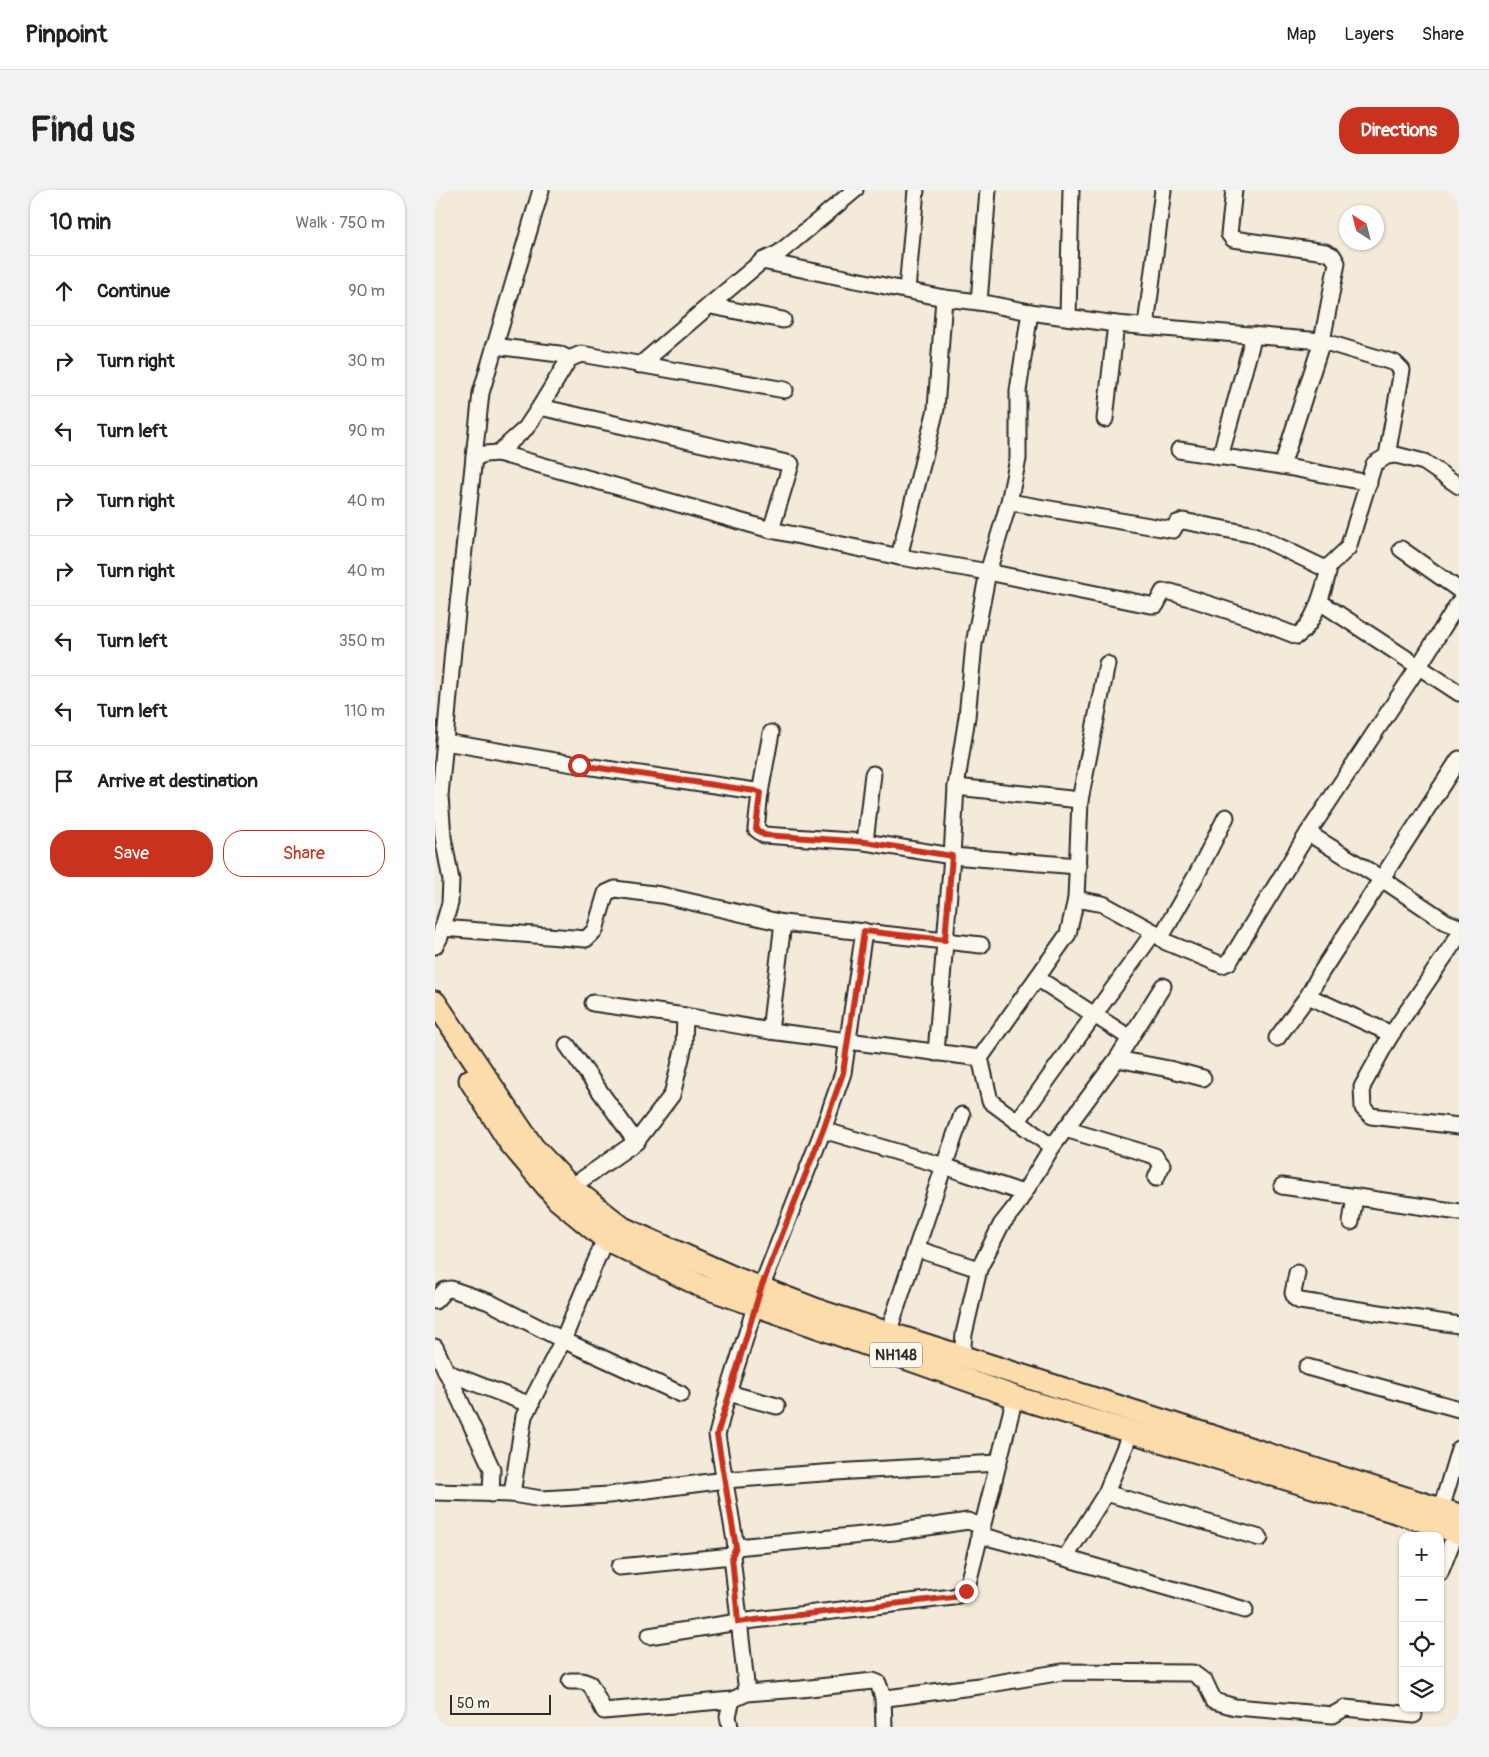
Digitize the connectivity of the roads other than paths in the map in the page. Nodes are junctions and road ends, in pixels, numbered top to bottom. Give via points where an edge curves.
1 (541, 190) edge
2 (855, 190) edge
3 (916, 190) edge
4 (988, 190) edge
5 (1071, 190) edge
6 (1163, 190) edge
7 (1234, 190) edge
8 (840, 195) edge
9 (762, 261) junction
10 (907, 290) junction
11 (944, 298) junction
12 (979, 302) junction
13 (711, 304) junction
14 (1030, 312) junction
15 (1068, 317) junction
16 (783, 320) dead end
17 (1116, 324) junction
18 (1146, 326) junction
19 (1254, 335) junction
20 (1323, 341) junction
21 (494, 346) junction
22 (569, 358) junction
23 (640, 365) junction
24 (785, 390) dead end
25 (540, 407) junction
26 (1105, 419) dead end
27 (1179, 450) dead end
28 (498, 453) junction
29 (1387, 456) junction
30 (1220, 457) junction
31 (474, 458) junction
32 (1282, 466) junction
33 (1369, 483) junction
34 (1459, 486) edge
35 (1009, 502) junction
36 (771, 530) junction
37 (1401, 549) dead end
38 (899, 557) junction
39 (1326, 569) junction
40 (988, 572) junction
41 (1459, 590) edge
42 (1320, 602) junction
43 (1459, 602) edge
44 (1107, 664) dead end
45 (1419, 666) junction
46 (1459, 693) edge
47 (771, 734) dead end
48 (445, 742) junction
49 (1459, 759) edge
50 (873, 774) dead end
51 (956, 787) junction
52 (760, 793) junction
53 (1081, 800) junction
54 (1226, 817) dead end
55 (1308, 833) junction
56 (865, 842) junction
57 (952, 856) junction
58 (1078, 866) junction
59 (1382, 879) junction
60 (1076, 899) junction
61 (783, 923) junction
62 (1459, 927) edge
63 (443, 928) junction
64 (864, 931) junction
65 (1157, 934) junction
66 (1459, 935) edge
67 (945, 940) junction
68 (435, 946) edge
69 (981, 946) dead end
70 (1037, 978) junction
71 (1163, 986) dead end
72 (1308, 996) junction
73 (435, 1002) edge
74 (593, 1003) dead end
75 (1096, 1015) junction
76 (685, 1016) junction
77 (435, 1024) edge
78 (770, 1031) junction
79 (1130, 1038) junction
80 (1277, 1038) dead end
81 (1389, 1038) junction
82 (849, 1042) junction
83 (567, 1045) dead end
84 (936, 1053) junction
85 (980, 1058) junction
86 (1117, 1059) junction
87 (1203, 1078) dead end
88 (962, 1115) dead end
89 (1017, 1122) junction
90 (1459, 1126) edge
91 (1065, 1129) junction
92 (823, 1130) junction
93 (636, 1142) junction
94 (1052, 1147) junction
95 (944, 1166) junction
96 (1156, 1178) dead end
97 (1282, 1186) dead end
98 (571, 1187) junction
99 (1023, 1192) junction
100 (1355, 1196) junction
101 (1459, 1212) edge
102 (1351, 1222) dead end
103 (605, 1239) junction
104 (917, 1249) junction
105 (979, 1269) junction
106 (1297, 1273) dead end
107 (759, 1297) junction
108 (435, 1302) edge
109 (1459, 1325) edge
110 (888, 1333) junction
111 (563, 1340) junction
112 (435, 1347) edge
113 (962, 1357) junction
114 (1307, 1367) dead end
115 (446, 1372) junction
116 (985, 1375) junction
117 (729, 1393) junction
118 (681, 1394) dead end
119 (1015, 1397) junction
120 (531, 1405) junction
121 (777, 1406) dead end
122 (1459, 1409) edge
123 (1131, 1432) junction
124 (1459, 1450) edge
125 (998, 1463) junction
126 (725, 1480) junction
127 (435, 1492) edge
128 (491, 1494) junction
129 (512, 1494) junction
130 (1106, 1494) junction
131 (1454, 1522) edge
132 (980, 1530) junction
133 (1261, 1538) dead end
134 (734, 1551) junction
135 (1065, 1558) junction
136 (1444, 1558) edge
137 (619, 1567) dead end
138 (1245, 1610) dead end
139 (738, 1622) junction
140 (649, 1636) dead end
141 (570, 1681) dead end
142 (747, 1693) junction
143 (883, 1698) junction
144 (732, 1700) junction
145 (1414, 1717) edge
146 (730, 1727) edge
147 (884, 1727) edge

1 - 21 street
2 - 8 street
3 - 10 street
4 - 12 street
5 - 15 street
6 - 18 street
7 - 20 street via 1229,234 1233,239 1325,252 1333,256 1337,263
8 - 9 street via 779,253
9 - 10 street
9 - 13 street
10 - 11 street
11 - 12 street
11 - 38 street via 936,409
12 - 14 street
13 - 16 street
13 - 23 street
14 - 15 street
14 - 35 street via 1018,391 1018,459
15 - 17 street
17 - 18 street
17 - 26 street
18 - 19 street
19 - 20 street
19 - 30 street
20 - 29 street via 1395,363 1401,370
20 - 32 street
21 - 22 street
21 - 31 street via 481,393
22 - 23 street via 581,354
22 - 25 street
23 - 24 street
25 - 28 street via 526,428
25 - 36 street via 791,464
27 - 30 street
28 - 31 street
28 - 36 street
29 - 33 street via 1374,464
29 - 34 street via 1424,462
30 - 32 street
31 - 48 street
32 - 33 street
33 - 39 street via 1348,548
35 - 39 street via 1173,530 1177,523 1183,521 1255,535
35 - 40 street
36 - 38 street
37 - 41 street
38 - 40 street
39 - 42 street via 1328,573
40 - 42 street via 1150,605 1156,605 1163,592 1171,592 1297,636
40 - 51 street via 974,644
42 - 45 street
43 - 45 street
44 - 53 street
45 - 46 street
45 - 55 street
47 - 52 street
48 - 52 street
48 - 63 street via 441,796 451,903
49 - 59 street
50 - 56 street
51 - 53 street
51 - 57 street
52 - 56 street via 756,829 764,835
53 - 58 street
54 - 65 street via 1197,874
55 - 59 street
55 - 65 street via 1229,962 1222,965 1166,942
56 - 57 street
57 - 58 street
57 - 67 street
58 - 60 street
59 - 62 street via 1446,922
59 - 72 street
60 - 65 street via 1103,904
60 - 70 street via 1068,934
61 - 63 street via 661,895 615,889 606,893 595,930 586,938
61 - 64 street
61 - 78 street
63 - 68 street
64 - 67 street
64 - 82 street
65 - 75 street
66 - 81 street
67 - 69 street
67 - 84 street
70 - 75 street
70 - 85 street
71 - 79 street
72 - 80 street
72 - 81 street via 1385,1032
73 - 98 highway, NH148 via 533,1147
74 - 76 street
75 - 79 street
75 - 89 street
76 - 78 street
76 - 93 street via 685,1046 671,1095
77 - 103 highway, NH148 via 510,1143 558,1200
78 - 82 street
79 - 86 street
81 - 90 street via 1362,1087 1363,1108 1371,1116
82 - 84 street
82 - 92 street via 843,1073
83 - 93 street
84 - 85 street
85 - 89 street via 990,1101
86 - 87 street
86 - 91 street
88 - 95 street
89 - 94 street
91 - 94 street
91 - 96 street via 1155,1156 1162,1165
92 - 95 street
92 - 107 street
93 - 98 street
94 - 99 street
95 - 99 street
95 - 104 street
97 - 100 street
98 - 107 highway, NH148 via 623,1228
99 - 105 street via 1001,1225
100 - 101 street
100 - 102 street
103 - 107 highway, NH148 via 701,1286
103 - 111 street
104 - 105 street
104 - 110 street
105 - 113 street
106 - 109 street via 1293,1293 1300,1301
107 - 110 highway, NH148 via 823,1312
107 - 116 highway, NH148
107 - 117 street
108 - 111 street via 445,1290 451,1289 489,1302
110 - 113 highway, NH148
111 - 118 street
111 - 120 street
112 - 115 street
113 - 116 highway, NH148
114 - 122 street
115 - 120 street
115 - 128 street via 492,1469
116 - 119 highway, NH148
116 - 131 highway, NH148
117 - 121 street
117 - 126 street via 717,1435
119 - 123 highway, NH148
119 - 125 street
120 - 129 street via 525,1416
123 - 130 street
123 - 131 highway, NH148 via 1402,1514
124 - 131 street
125 - 126 street
125 - 132 street
126 - 129 street via 609,1495 542,1499
126 - 134 street
127 - 128 street
128 - 129 street
130 - 133 street
130 - 135 street
131 - 136 street
132 - 134 street via 968,1521
132 - 135 street
132 - 139 street via 966,1591 960,1595
134 - 137 street
134 - 139 street
135 - 138 street
139 - 140 street
139 - 142 street
141 - 144 street via 590,1684 604,1711
142 - 143 street via 873,1681 878,1683
142 - 144 street
143 - 145 street via 1062,1672 1193,1673 1205,1682 1213,1701 1235,1707 1333,1714 1345,1708
143 - 147 street
144 - 146 street via 728,1716

